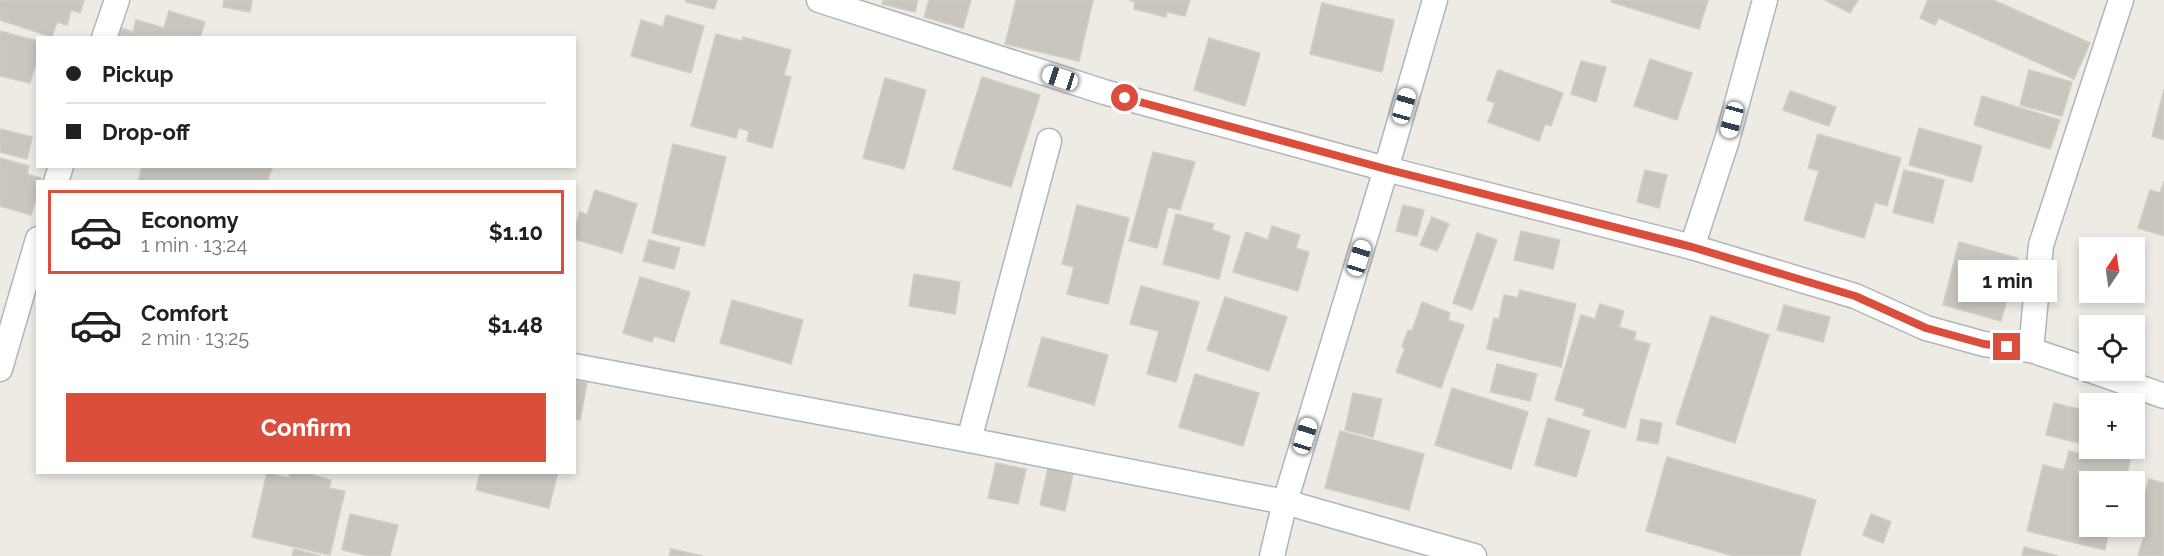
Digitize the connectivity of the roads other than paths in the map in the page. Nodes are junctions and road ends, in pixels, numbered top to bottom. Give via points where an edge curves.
1 (117, 0) edge
2 (819, 0) edge
3 (1435, 0) edge
4 (1765, 0) edge
5 (2121, 0) edge
6 (105, 36) edge
7 (1049, 141) dead end
8 (1386, 169) junction
9 (36, 246) edge
10 (1692, 247) junction
11 (2031, 350) junction
12 (576, 366) edge
13 (2079, 366) edge
14 (0, 369) edge
15 (2121, 381) edge
16 (2164, 396) edge
17 (969, 440) junction
18 (1285, 502) junction
19 (1272, 556) edge
20 (1474, 556) edge

1 - 6 street
2 - 8 street via 1104,92
3 - 8 street
4 - 10 street via 1727,140
5 - 11 street via 2041,245
7 - 17 street
8 - 10 street
8 - 18 street
9 - 14 street
10 - 11 street via 1855,296 1926,328 1984,344
11 - 13 street
12 - 17 street
15 - 16 street
17 - 18 street
18 - 19 street
18 - 20 street

